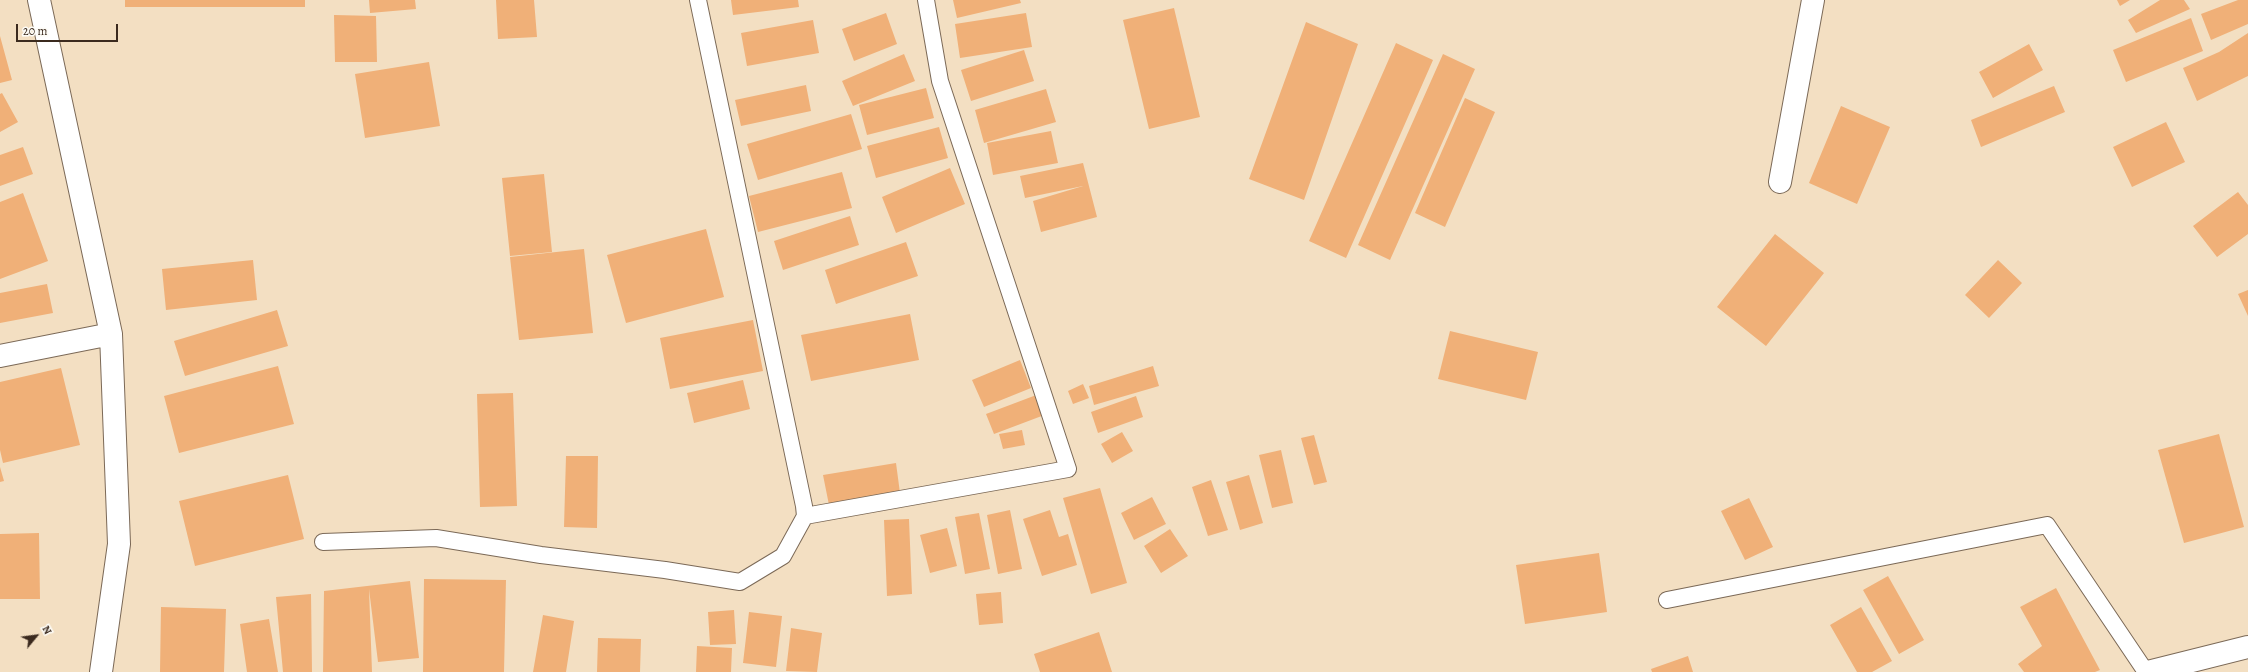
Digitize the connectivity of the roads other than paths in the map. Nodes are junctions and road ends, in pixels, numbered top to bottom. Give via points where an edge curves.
1 (39, 0) edge
2 (698, 0) edge
3 (926, 0) edge
4 (1813, 0) edge
5 (1780, 182) dead end
6 (111, 334) junction
7 (0, 356) edge
8 (805, 516) junction
9 (323, 542) dead end
10 (1667, 600) dead end
11 (2248, 647) edge
12 (101, 672) edge
13 (2147, 672) edge

1 - 6 street
2 - 8 lane
3 - 8 lane via 940,82 1068,469
4 - 5 street
6 - 7 street
6 - 12 street via 119,544
8 - 9 lane via 783,556 740,582 436,538
10 - 13 lane via 2047,525
11 - 13 street

